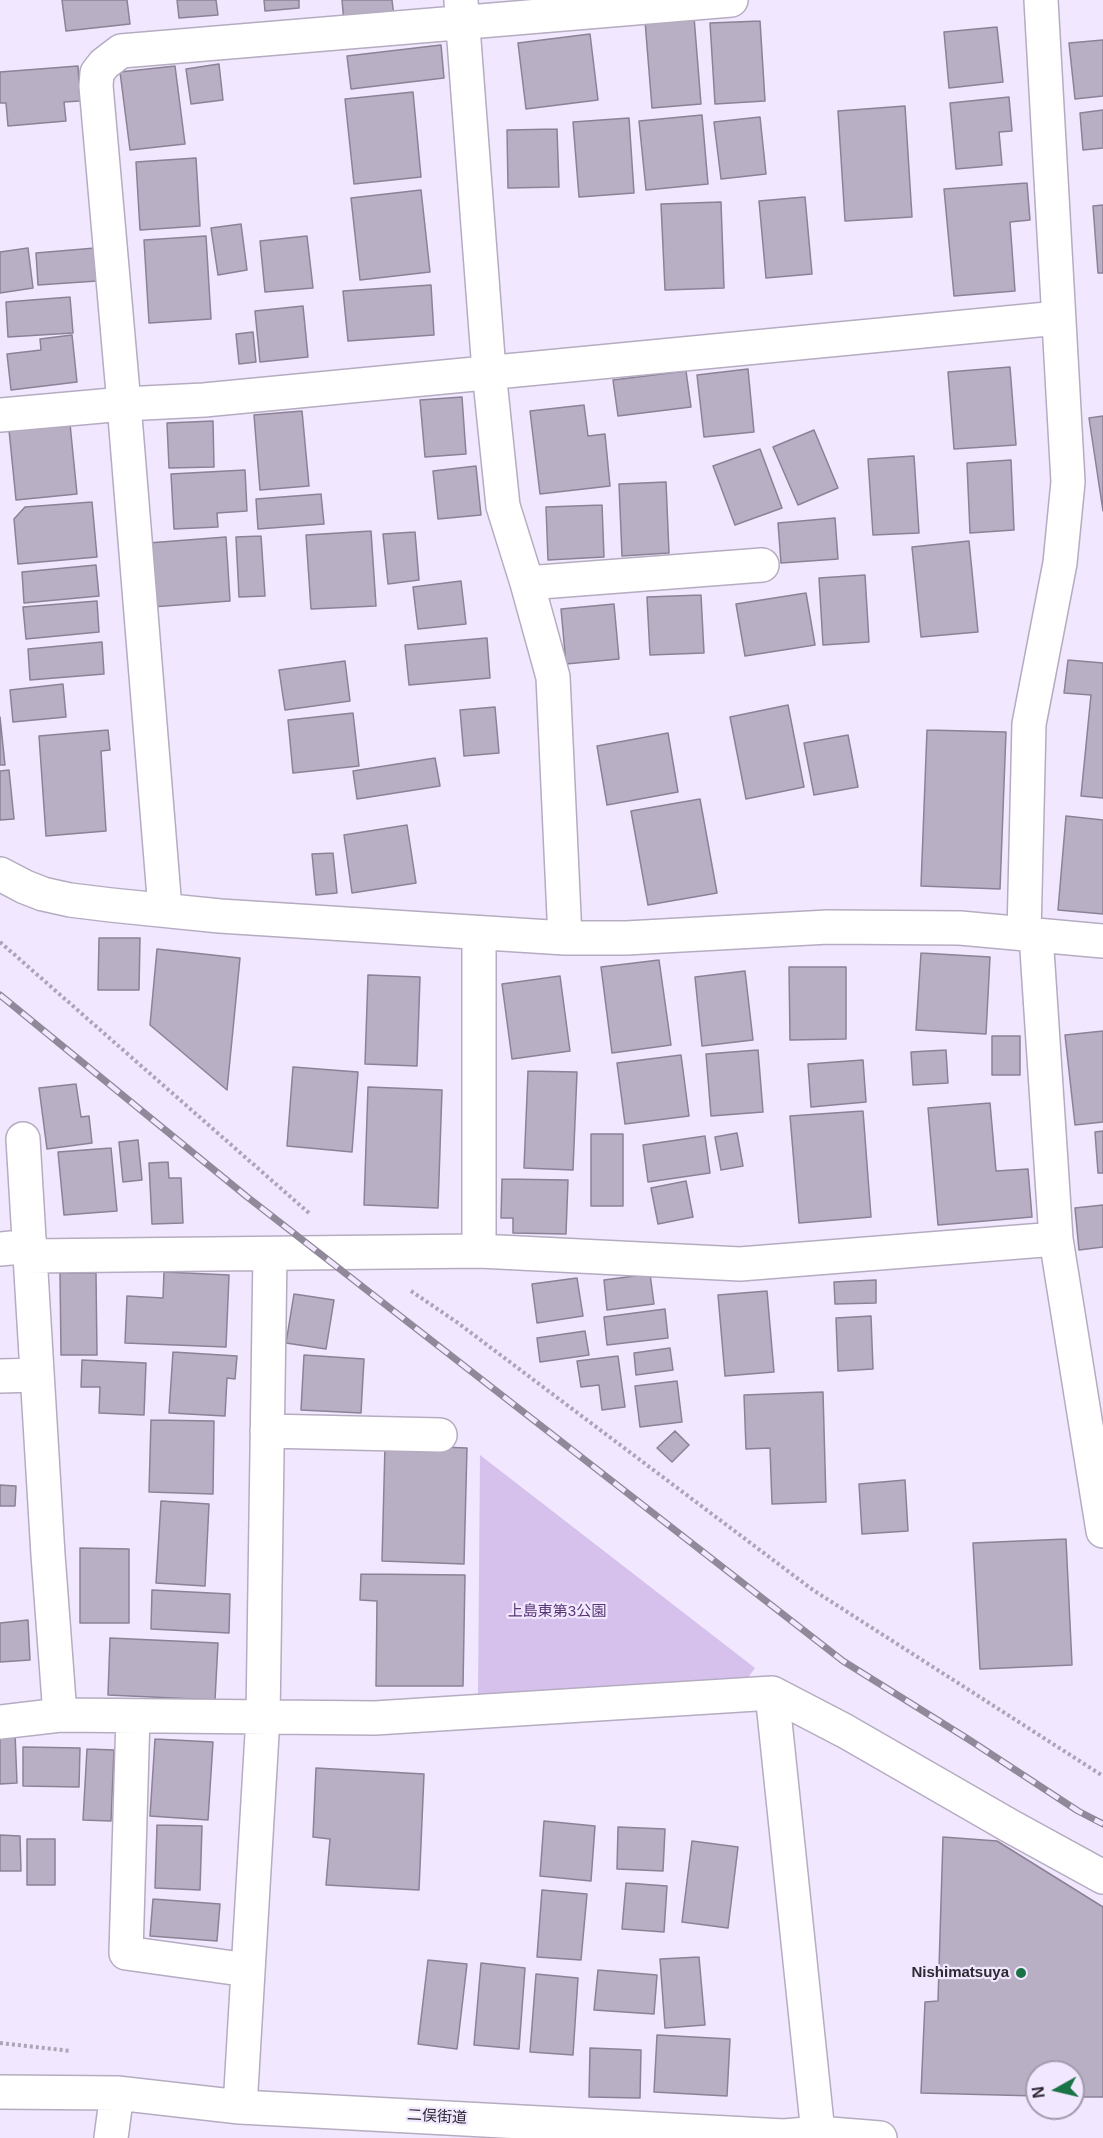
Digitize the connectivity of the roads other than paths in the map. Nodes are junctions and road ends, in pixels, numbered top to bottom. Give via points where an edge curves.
1 (731, 0) edge
2 (1041, 0) edge
3 (462, 11) edge
4 (1058, 318) junction
5 (489, 372) junction
6 (124, 404) junction
7 (0, 415) edge
8 (762, 565) dead end
9 (527, 583) junction
10 (0, 874) edge
11 (165, 909) junction
12 (479, 933) junction
13 (1030, 934) junction
14 (565, 938) junction
15 (1103, 942) edge
16 (23, 1139) dead end
17 (1056, 1239) junction
18 (21, 1250) edge
19 (479, 1251) junction
20 (270, 1254) junction
21 (38, 1375) junction
22 (0, 1376) edge
23 (267, 1431) junction
24 (440, 1434) dead end
25 (1103, 1531) edge
26 (772, 1693) junction
27 (60, 1715) junction
28 (133, 1716) junction
29 (263, 1717) junction
30 (0, 1722) edge
31 (1103, 1876) edge
32 (248, 1970) junction
33 (0, 2092) edge
34 (117, 2092) junction
35 (240, 2107) junction
36 (818, 2133) junction
37 (784, 2137) edge
38 (884, 2137) edge
39 (111, 2138) edge

1 - 3 street
2 - 4 street
3 - 5 street
3 - 6 street via 121,51 104,64 97,73 96,86
4 - 5 street
4 - 13 street via 1068,482 1060,563 1029,724
5 - 6 street via 204,400
5 - 9 street via 503,506
6 - 7 street
6 - 11 street
8 - 9 street
9 - 14 street via 553,677
10 - 11 street via 57,898
11 - 12 street
12 - 14 street
12 - 19 street
13 - 14 street via 960,928 828,927
13 - 15 street
13 - 17 street
16 - 18 street
17 - 19 street via 740,1264
17 - 25 street
18 - 20 street
18 - 21 street
19 - 20 street
20 - 23 street
21 - 22 street
21 - 27 street
23 - 24 street
23 - 29 street
26 - 29 street via 375,1718
26 - 31 street
26 - 36 street
27 - 28 street
27 - 30 street
28 - 29 street
28 - 32 street via 126,1953
29 - 32 street
32 - 35 street
33 - 34 street, 二俣街道
34 - 35 street, 二俣街道
34 - 39 street
35 - 37 street, 二俣街道
36 - 37 street, 二俣街道
36 - 38 street, 二俣街道

